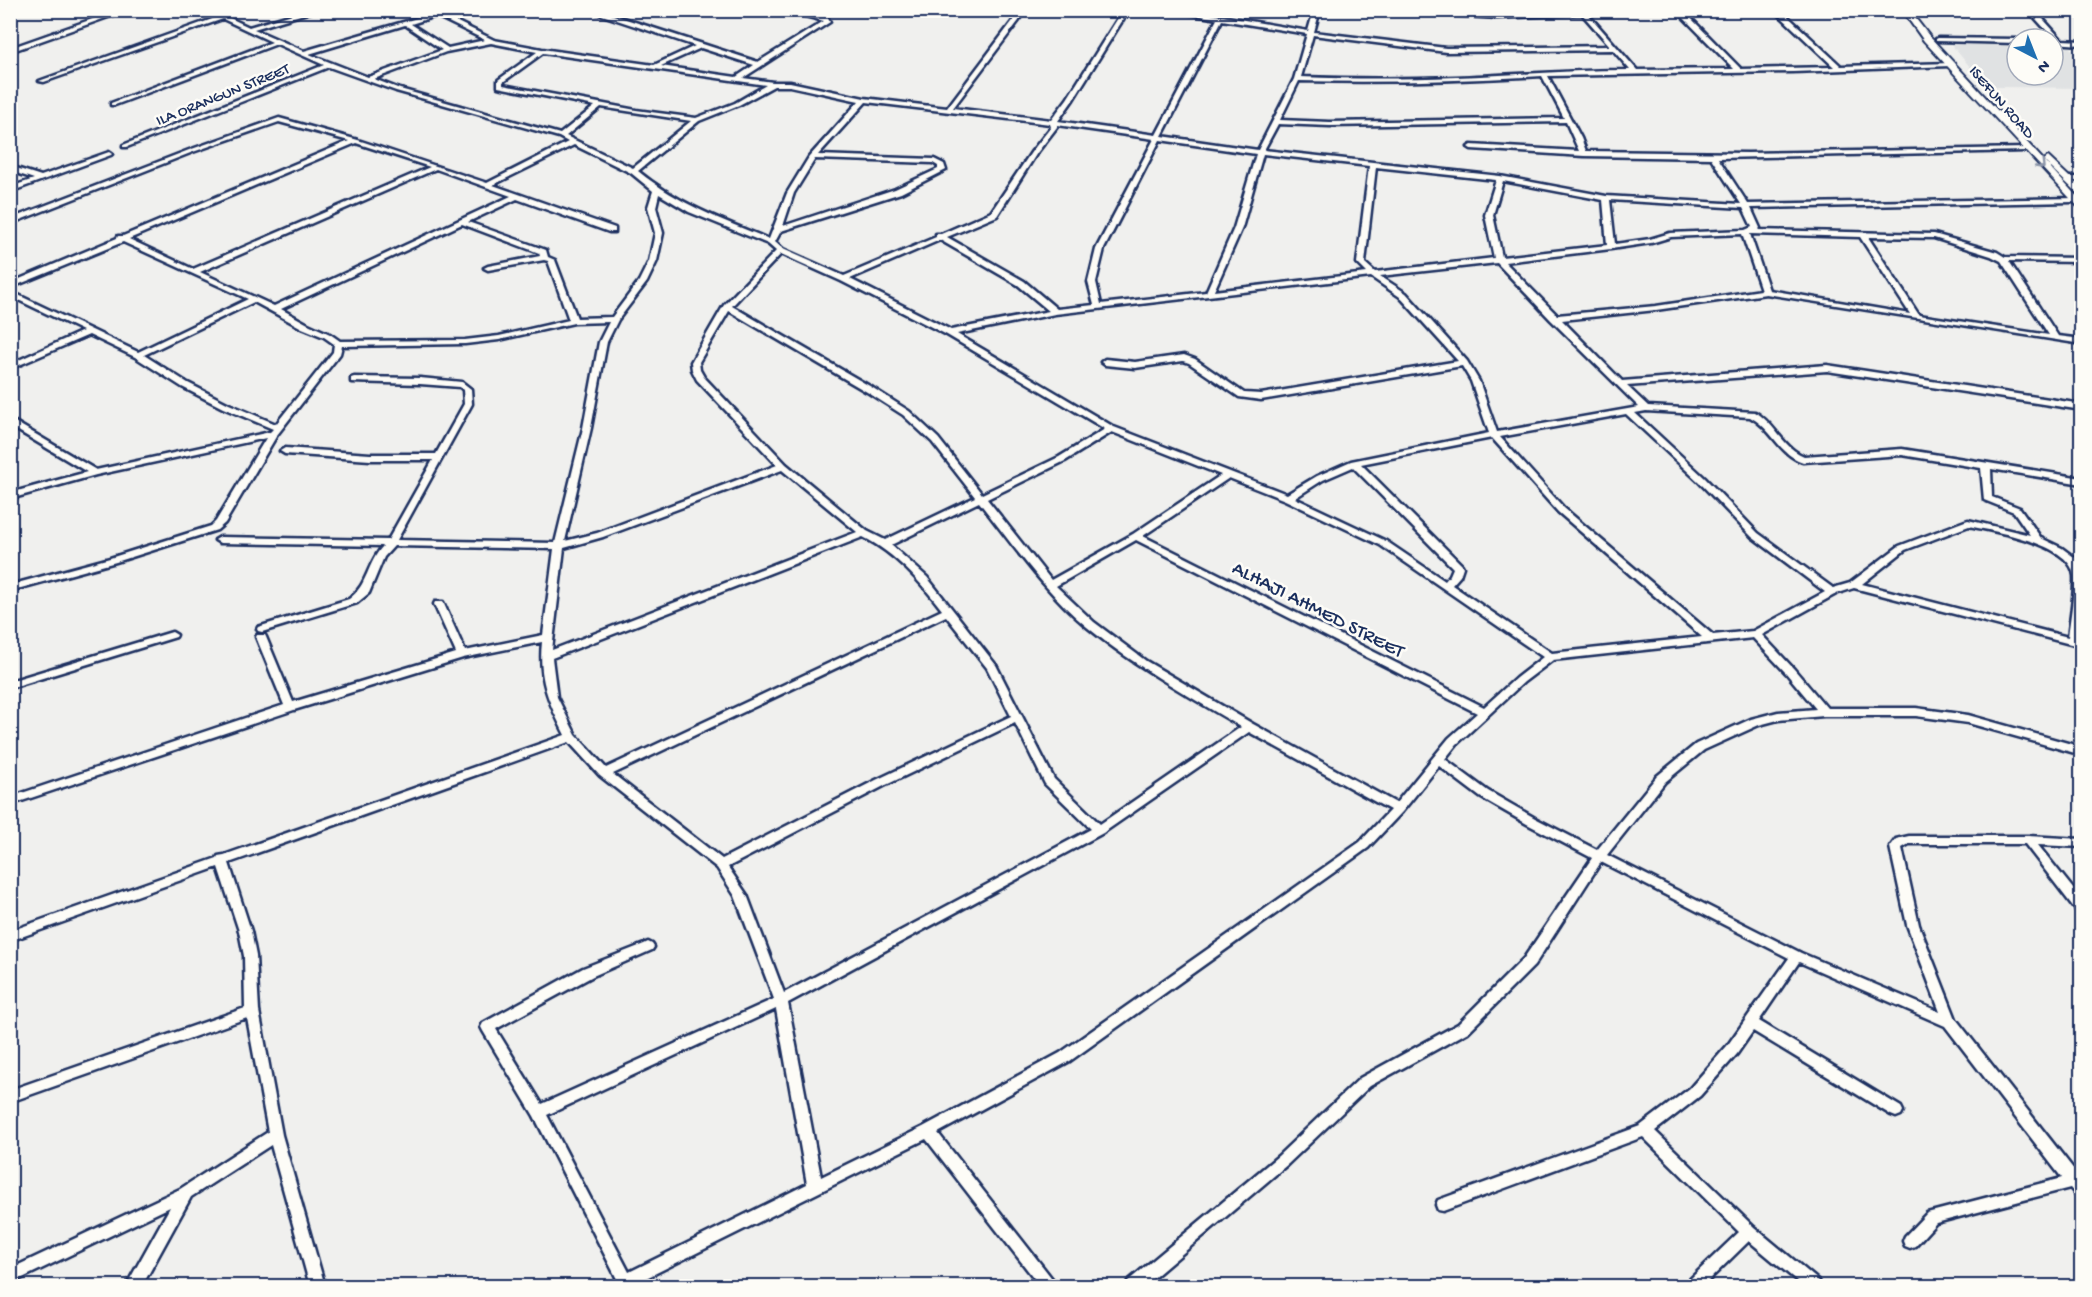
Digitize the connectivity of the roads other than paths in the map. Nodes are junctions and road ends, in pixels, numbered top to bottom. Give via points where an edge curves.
1 (125, 10) edge
2 (207, 10) edge
3 (314, 10) edge
4 (427, 10) edge
5 (590, 10) edge
6 (785, 10) edge
7 (1024, 10) edge
8 (1126, 10) edge
9 (1173, 10) edge
10 (1317, 10) edge
11 (1427, 10) edge
12 (1615, 10) edge
13 (1679, 10) edge
14 (1777, 10) edge
15 (1905, 10) edge
16 (1916, 10) edge
17 (2031, 10) edge
18 (1584, 13) junction
19 (436, 14) junction
20 (221, 18) junction
21 (1220, 19) junction
22 (406, 23) junction
23 (2045, 27) edge
24 (247, 29) junction
25 (1310, 33) junction
26 (1938, 39) junction
27 (492, 41) junction
28 (2005, 41) edge
29 (277, 42) junction
30 (2065, 42) edge
31 (2069, 43) junction
32 (2082, 43) edge
33 (702, 45) junction
34 (1615, 48) junction
35 (10, 50) edge
36 (447, 50) junction
37 (542, 51) junction
38 (304, 53) junction
39 (2082, 53) edge
40 (756, 64) junction
41 (1950, 64) junction
42 (329, 65) junction
43 (655, 66) junction
44 (1839, 68) junction
45 (1739, 70) junction
46 (1635, 71) junction
47 (1544, 74) junction
48 (738, 78) junction
49 (369, 79) junction
50 (1297, 79) junction
51 (42, 81) dead end
52 (773, 84) junction
53 (864, 100) junction
54 (113, 104) dead end
55 (600, 105) junction
56 (949, 109) junction
57 (697, 120) junction
58 (1568, 120) junction
59 (1053, 122) junction
60 (1276, 122) junction
61 (561, 136) junction
62 (1157, 138) junction
63 (356, 141) junction
64 (574, 142) junction
65 (125, 146) dead end
66 (1471, 147) dead end
67 (2025, 149) junction
68 (1260, 152) junction
69 (109, 154) dead end
70 (1584, 154) junction
71 (812, 157) junction
72 (1714, 157) junction
73 (1372, 165) junction
74 (436, 167) junction
75 (10, 168) edge
76 (634, 171) junction
77 (1500, 178) junction
78 (41, 179) junction
79 (2067, 179) junction
80 (2082, 179) edge
81 (488, 185) junction
82 (10, 190) edge
83 (657, 190) junction
84 (518, 196) junction
85 (1606, 198) junction
86 (2078, 198) edge
87 (1746, 206) junction
88 (2082, 208) edge
89 (10, 222) edge
90 (462, 222) junction
91 (780, 229) junction
92 (612, 230) dead end
93 (1744, 232) junction
94 (1862, 234) junction
95 (939, 236) junction
96 (121, 237) junction
97 (771, 242) junction
98 (1611, 247) junction
99 (780, 251) junction
100 (544, 258) junction
101 (1498, 259) junction
102 (2004, 259) junction
103 (2082, 260) edge
104 (488, 268) dead end
105 (193, 273) junction
106 (1373, 275) junction
107 (844, 279) junction
108 (10, 285) edge
109 (1210, 292) junction
110 (1766, 292) junction
111 (10, 293) edge
112 (254, 299) junction
113 (727, 307) junction
114 (1098, 307) junction
115 (276, 308) junction
116 (1055, 312) junction
117 (1916, 317) junction
118 (1554, 318) junction
119 (614, 319) junction
120 (574, 321) junction
121 (88, 332) junction
122 (950, 333) junction
123 (2055, 338) junction
124 (2082, 342) edge
125 (338, 345) junction
126 (138, 355) junction
127 (1105, 362) dead end
128 (1464, 363) junction
129 (10, 367) edge
130 (354, 380) dead end
131 (1620, 384) junction
132 (2082, 407) edge
133 (1646, 408) junction
134 (1628, 411) junction
135 (10, 422) edge
136 (1111, 429) junction
137 (276, 431) junction
138 (1494, 435) junction
139 (285, 451) dead end
140 (439, 457) junction
141 (1354, 463) junction
142 (783, 466) junction
143 (1986, 466) junction
144 (95, 473) junction
145 (1228, 475) junction
146 (2082, 481) edge
147 (10, 496) edge
148 (982, 498) junction
149 (1288, 498) junction
150 (864, 533) junction
151 (1136, 536) junction
152 (220, 540) dead end
153 (2038, 540) junction
154 (391, 543) junction
155 (885, 544) junction
156 (559, 546) junction
157 (1050, 585) junction
158 (1446, 585) junction
159 (1854, 585) junction
160 (10, 588) edge
161 (2079, 588) edge
162 (1832, 592) junction
163 (439, 604) dead end
164 (948, 611) junction
165 (1755, 634) junction
166 (172, 635) dead end
167 (546, 638) junction
168 (1712, 640) junction
169 (2077, 643) edge
170 (462, 655) junction
171 (546, 656) junction
172 (1550, 657) junction
173 (10, 685) edge
174 (290, 708) junction
175 (1485, 712) junction
176 (1824, 712) junction
177 (1018, 717) junction
178 (1249, 727) junction
179 (571, 737) junction
180 (2082, 751) edge
181 (1438, 759) junction
182 (604, 773) junction
183 (10, 801) edge
184 (1398, 809) junction
185 (1098, 830) junction
186 (2028, 840) junction
187 (2082, 843) edge
188 (1599, 856) junction
189 (222, 859) junction
190 (721, 865) junction
191 (2082, 910) edge
192 (10, 936) edge
193 (648, 947) dead end
194 (1797, 956) junction
195 (781, 1001) junction
196 (252, 1011) junction
197 (1950, 1022) junction
198 (1751, 1023) junction
199 (10, 1096) edge
200 (1896, 1111) dead end
201 (539, 1112) junction
202 (1645, 1130) junction
203 (928, 1131) junction
204 (275, 1135) junction
205 (815, 1186) junction
206 (2077, 1186) edge
207 (186, 1194) junction
208 (1443, 1205) dead end
209 (1749, 1232) junction
210 (1910, 1241) dead end
211 (10, 1277) edge
212 (623, 1284) edge
213 (134, 1287) edge
214 (318, 1287) edge
215 (1048, 1287) edge
216 (1133, 1287) edge
217 (1693, 1287) edge
218 (1814, 1287) edge

1 - 35 street
2 - 20 street
3 - 24 street
4 - 19 street
5 - 33 street
6 - 40 street via 827,22
7 - 56 street
8 - 59 street
9 - 21 street
10 - 25 street
11 - 18 street via 1479,16
12 - 18 street
13 - 45 street
14 - 44 street
15 - 41 street, ISEFUN ROAD
16 - 26 street, ISEFUN ROAD
17 - 23 street
18 - 34 street
19 - 22 street
19 - 27 street
20 - 24 street
20 - 51 street
21 - 25 street
21 - 62 street
22 - 36 street
22 - 38 street
24 - 29 street
25 - 34 street via 1446,50
25 - 50 street
26 - 28 street
26 - 79 street, ISEFUN ROAD
27 - 36 street
27 - 37 street
29 - 38 street
29 - 54 street
30 - 31 street
31 - 32 street
31 - 39 street
33 - 40 street
33 - 43 street
34 - 46 street
36 - 49 street
37 - 43 street
37 - 55 street via 500,81 500,86
38 - 42 street
40 - 48 street
41 - 44 street
41 - 67 street, ISEFUN ROAD
42 - 49 street
42 - 65 street, ILA ORANGUN STREET
43 - 48 street
44 - 45 street
45 - 46 street
46 - 47 street
47 - 50 street via 1365,81
47 - 58 street
48 - 52 street
49 - 61 street
50 - 60 street
52 - 53 street
52 - 57 street
53 - 56 street
53 - 71 street
55 - 57 street
55 - 61 street
56 - 59 street
57 - 76 street
58 - 60 street
58 - 70 street
59 - 62 street
59 - 95 street via 1054,127 994,214
60 - 68 street
61 - 64 street
62 - 68 street
62 - 114 street via 1100,249 1092,282
63 - 74 street
63 - 89 street via 284,120 273,121
63 - 96 street
64 - 76 street
64 - 81 street
66 - 70 street
67 - 72 street
67 -> 86 street, ISEFUN ROAD
68 - 73 street
68 - 109 street via 1238,228
69 - 78 street
70 - 72 street
71 - 91 street via 793,189
71 - 91 street via 934,161 942,165 942,170 898,191
72 - 87 street
73 - 77 street
73 - 106 street via 1361,263
74 - 81 street
74 - 105 street
75 - 78 street
76 - 83 street
77 - 85 street
77 - 101 street via 1489,216
78 - 82 street
79 - 80 street
79 - 86 street, ISEFUN ROAD
81 - 84 street
83 - 97 street via 692,210
83 - 119 street via 652,207 659,233 654,261
84 - 90 street
84 - 92 street
85 - 87 street
85 - 98 street
86 - 87 street
86 - 88 street, ISEFUN ROAD
87 - 93 street via 1756,228
90 - 100 street via 543,252
90 - 115 street
91 - 97 street
93 - 94 street
93 - 98 street via 1671,235
93 - 110 street
94 - 102 street via 1934,236
94 - 117 street
95 - 107 street
95 - 116 street via 1021,283
96 - 105 street
96 - 108 street
97 - 99 street
98 - 101 street
99 - 107 street
99 - 113 street
100 - 104 street
100 - 120 street via 552,261
101 - 106 street
101 - 118 street
102 - 103 street
102 - 123 street
105 - 112 street
106 - 109 street
106 - 128 street via 1402,296
107 - 122 street
109 - 114 street
110 - 117 street
110 - 118 street
111 - 121 street
112 - 115 street
112 - 126 street
113 - 142 street via 695,362 696,370
113 - 148 street via 906,413 935,440
114 - 116 street
115 - 125 street via 334,339
116 - 122 street
117 - 123 street
118 - 131 street
119 - 120 street
119 - 156 street via 603,342
120 - 125 street via 465,342
121 - 126 street
121 - 129 street
122 - 136 street
123 - 124 street
125 - 137 street via 337,352
126 - 137 street
127 - 128 street via 1135,365 1184,358 1242,395 1261,397
128 - 138 street via 1475,381
130 - 140 street via 451,383 467,389 468,404
131 - 132 street via 1827,368
131 - 133 street
133 - 134 street
133 - 143 street via 1752,414 1768,426 1793,456 1803,459 1902,452
134 - 138 street
134 - 162 street via 1755,535
135 - 144 street
136 - 145 street
136 - 148 street via 1062,459
137 - 144 street
137 - 160 street via 214,528
138 - 141 street
138 - 168 street via 1561,510
139 - 140 street
140 - 154 street
141 - 149 street
141 - 158 street via 1458,567
142 - 150 street
142 - 156 street via 600,535
143 - 146 street
143 - 153 street via 1987,498 2017,510
144 - 147 street
145 - 149 street
145 - 151 street
148 - 155 street
148 - 157 street
149 - 158 street via 1383,543
150 - 155 street
150 - 171 street
151 - 157 street
151 - 175 street, ALHAJI AHMED STREET
152 - 154 street
153 - 159 street via 1968,523 1902,549
153 - 161 street via 2073,560
154 - 156 street
154 - 174 street via 379,556 360,597 261,633
155 - 164 street
156 - 167 street
157 - 178 street via 1089,624 1142,663
158 - 172 street
159 - 162 street
159 - 169 street
161 - 169 street
162 - 165 street
163 - 170 street
164 - 177 street via 992,668
164 - 182 street
165 - 168 street
165 - 176 street
166 - 173 street
167 - 170 street
167 - 171 street
168 - 172 street
170 - 174 street
171 - 179 street via 552,697
172 - 175 street
174 - 183 street
175 - 181 street
176 - 180 street via 1916,712 1968,718
176 - 188 street via 1755,722 1700,747 1661,779
177 - 185 street via 1049,781
177 - 190 street
178 - 184 street
178 - 185 street
179 - 182 street
179 - 189 street
181 - 184 street
181 - 188 street via 1484,794
182 - 190 street
184 - 203 street via 1364,845 1065,1057
185 - 195 street
186 - 187 street
186 - 191 street
186 - 197 street via 1909,840 1896,847 1913,926
188 - 194 street
188 - 216 street via 1529,962 1463,1028 1365,1082 1283,1160
189 - 192 street
189 - 196 street via 250,956
190 - 195 street via 741,895
193 - 201 street via 588,972 488,1027
194 - 197 street
194 - 198 street
195 - 201 street
195 - 205 street
196 - 199 street
196 - 204 street
197 - 206 street
198 - 200 street
198 - 202 street via 1695,1092
201 - 212 street
202 - 208 street
202 - 209 street
203 - 205 street
203 - 215 street
204 - 207 street
204 - 214 street
205 - 212 street
206 - 210 street via 1932,1218
207 - 211 street
207 - 213 street
209 - 217 street
209 - 218 street

